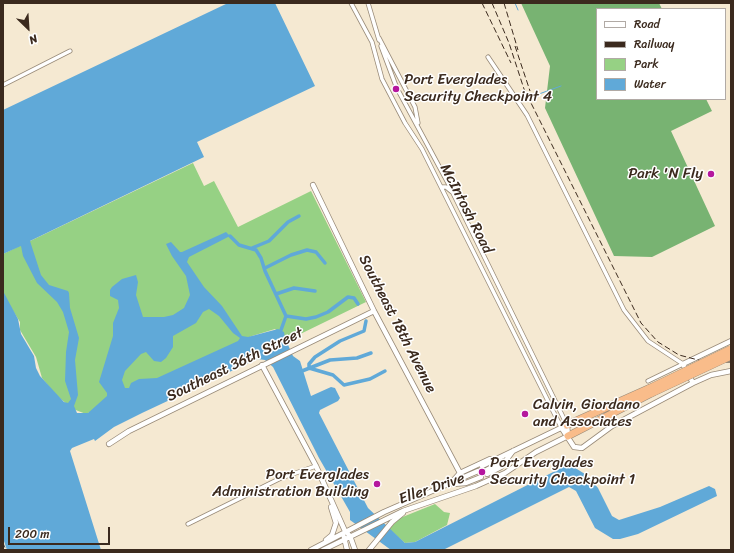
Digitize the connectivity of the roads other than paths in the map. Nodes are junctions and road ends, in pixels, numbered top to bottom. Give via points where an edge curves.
1 (352, 3) edge
2 (368, 3) edge
3 (379, 38) junction
4 (70, 51) dead end
5 (488, 57) dead end
6 (3, 85) edge
7 (396, 86) dead end
8 (399, 92) dead end
9 (418, 126) junction
10 (313, 185) dead end
11 (442, 187) junction
12 (454, 194) junction
13 (374, 311) junction
14 (731, 341) edge
15 (731, 349) edge
16 (731, 356) edge
17 (264, 364) junction
18 (683, 364) junction
19 (731, 371) edge
20 (693, 383) junction
21 (650, 387) junction
22 (564, 426) junction
23 (568, 436) junction
24 (109, 444) dead end
25 (514, 449) junction
26 (316, 466) junction
27 (484, 470) tunnel mouth
28 (319, 472) junction
29 (460, 473) junction
30 (449, 484) junction
31 (466, 484) junction
32 (469, 489) junction
33 (414, 498) junction
34 (412, 507) junction
35 (188, 524) dead end
36 (345, 531) junction
37 (350, 536) junction
38 (343, 540) junction
39 (311, 550) edge
40 (323, 550) edge
41 (347, 550) edge
42 (354, 550) edge
43 (369, 550) edge

1 - 11 street, McIntosh Road via 372,42 382,79
2 - 3 street, McIntosh Road
3 - 7 street, McIntosh Road
3 - 9 street, McIntosh Road via 415,107
4 - 6 street
5 - 18 street via 527,115 624,310 648,341
8 - 9 street, McIntosh Road
9 - 12 street, McIntosh Road
10 - 13 street, Southeast 18th Avenue
11 - 12 street via 446,187
11 - 22 street, McIntosh Road
12 - 22 street, McIntosh Road
13 - 17 street, Southeast 36th Street
13 - 29 street, Southeast 18th Avenue
14 - 18 street
15 - 21 highway, bridge
16 - 21 highway, bridge
17 - 24 street, Southeast 36th Street via 129,431
17 - 26 street
18 - 20 street
18 - 21 street
19 - 20 street via 711,375
20 - 23 street via 612,426 582,448 574,447
21 - 22 highway
21 - 23 highway
22 - 23 street
22 - 25 street, Eller Drive
23 - 32 street, Eller Drive via 536,452 505,473
25 - 27 street, Eller Drive
25 - 29 street, Eller Drive
26 - 28 street
26 - 35 street via 282,478
28 - 36 street
28 - 39 street via 318,478 336,523 330,538
29 - 30 street, Eller Drive
30 - 31 street, Eller Drive
30 - 31 street, Eller Drive via 479,473
30 - 33 street, Eller Drive
31 - 32 street
32 - 34 street, Eller Drive
33 - 34 street
33 - 36 street, Eller Drive
34 - 37 street, Eller Drive
34 - 43 street via 389,526
36 - 37 street
36 - 38 street
36 - 39 street, Eller Drive
37 - 38 street, Eller Drive
37 - 42 street
38 - 40 street, Eller Drive
38 - 41 street

